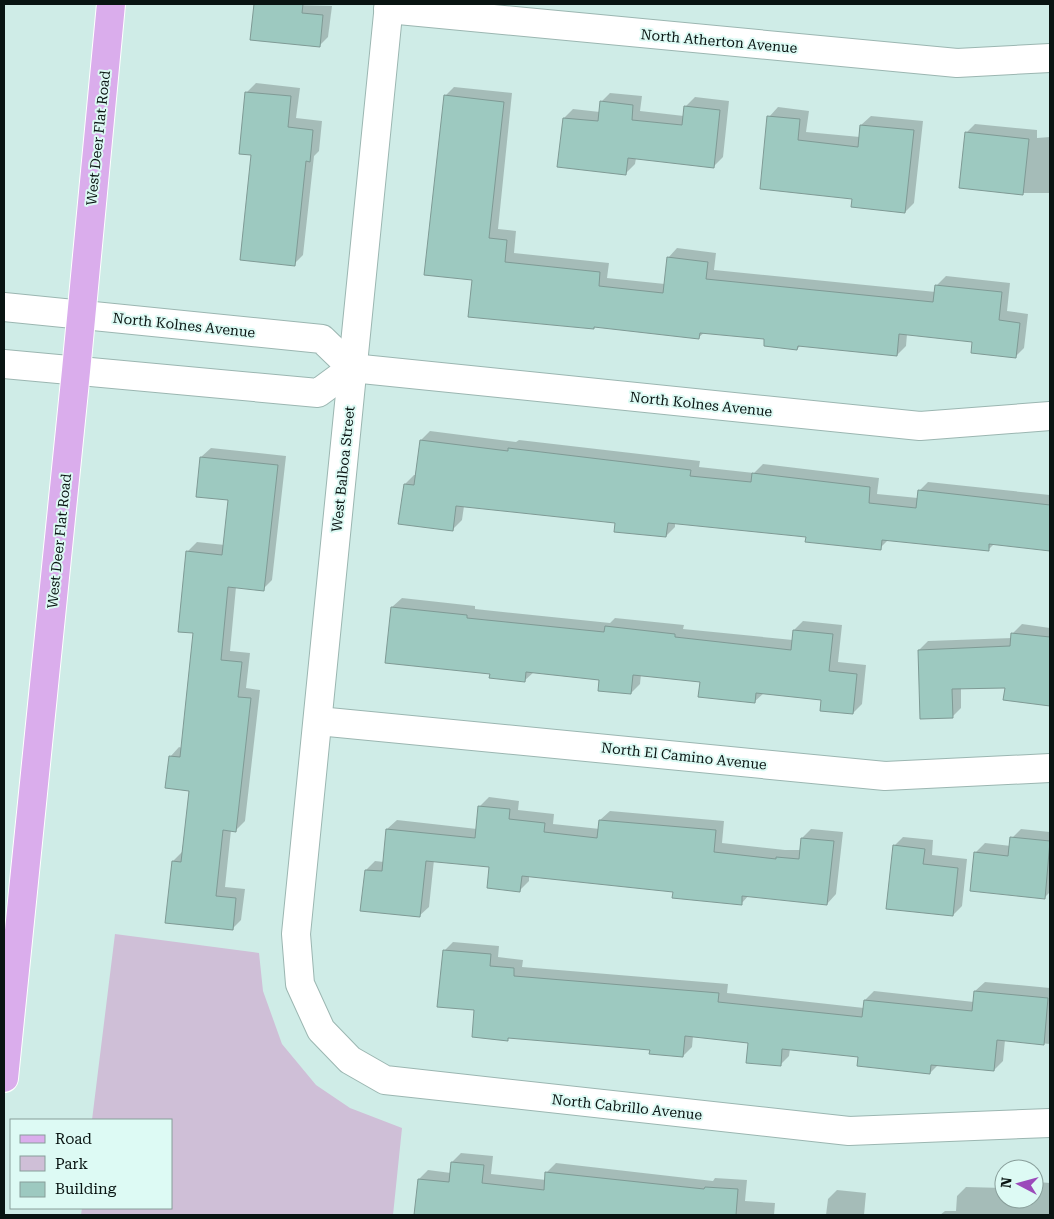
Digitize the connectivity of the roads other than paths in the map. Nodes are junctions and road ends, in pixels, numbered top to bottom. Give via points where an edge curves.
1 (111, 4) edge
2 (388, 7) edge
3 (1050, 58) edge
4 (4, 307) edge
5 (80, 314) junction
6 (4, 364) edge
7 (352, 368) junction
8 (76, 371) junction
9 (1050, 416) edge
10 (318, 721) junction
11 (1050, 768) edge
12 (296, 934) joint
13 (4, 1078) edge
14 (1050, 1123) edge

1 - 5 main road, West Deer Flat Road
2 - 3 street, North Atherton Avenue via 957,64
2 - 7 street, West Balboa Street
4 - 5 street, North Kolnes Avenue
5 - 7 street, North Kolnes Avenue via 322,339
5 - 8 main road, West Deer Flat Road
6 - 8 street
7 - 8 street via 318,393
7 - 9 street, North Kolnes Avenue via 920,426
7 - 10 street, West Balboa Street
8 - 13 main road, West Deer Flat Road
10 - 11 street, North El Camino Avenue via 885,776
10 - 12 street, West Balboa Street
12 - 14 street, North Cabrillo Avenue via 300,984 321,1030 350,1060 386,1080 849,1131

